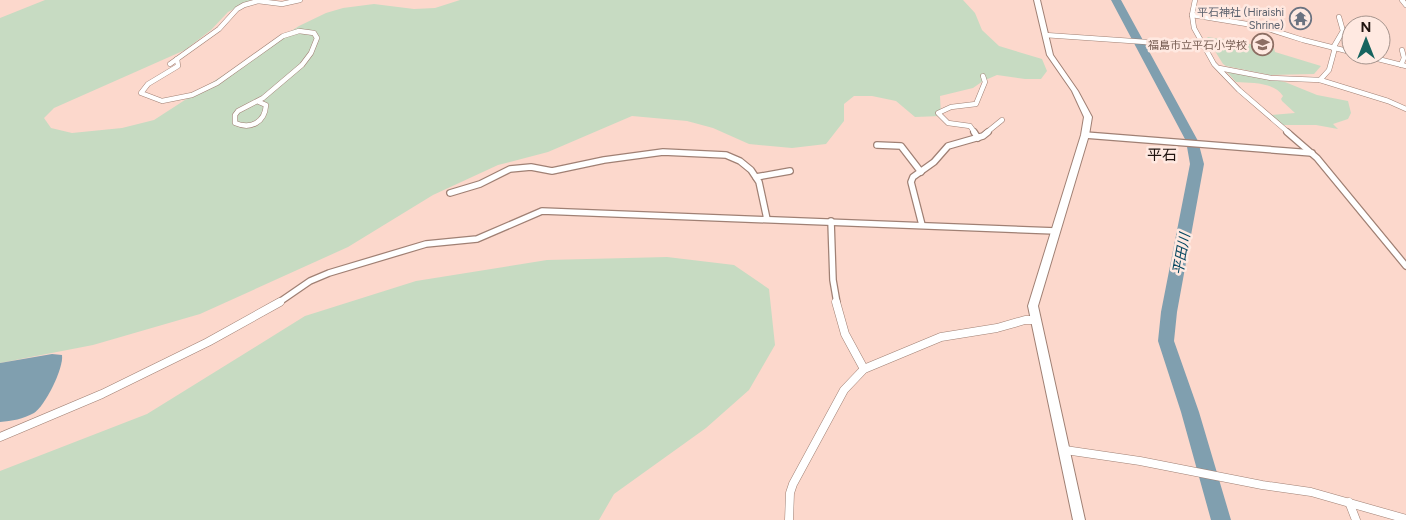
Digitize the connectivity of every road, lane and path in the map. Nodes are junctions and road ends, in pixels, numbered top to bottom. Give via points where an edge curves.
1 (300, 0) edge
2 (1037, 0) edge
3 (1195, 0) edge
4 (1402, 0) edge
5 (1406, 4) edge
6 (1192, 15) junction
7 (1339, 17) dead end
8 (1045, 35) junction
9 (1204, 46) junction
10 (1334, 48) junction
11 (1341, 50) edge
12 (1402, 50) dead end
13 (177, 59) junction
14 (1391, 63) edge
15 (170, 64) dead end
16 (1404, 66) edge
17 (1218, 68) junction
18 (983, 76) dead end
19 (1320, 80) junction
20 (260, 102) junction
21 (1406, 109) edge
22 (1002, 120) dead end
23 (1085, 135) junction
24 (978, 138) junction
25 (877, 145) dead end
26 (1312, 153) junction
27 (790, 171) dead end
28 (921, 172) junction
29 (756, 177) junction
30 (450, 193) dead end
31 (767, 219) junction
32 (831, 222) junction
33 (922, 225) junction
34 (1056, 231) junction
35 (1406, 266) edge
36 (1035, 320) junction
37 (864, 369) junction
38 (0, 437) edge
39 (1065, 450) junction
40 (1349, 502) junction
41 (1406, 519) edge
42 (790, 520) edge
43 (1079, 520) edge
44 (1356, 520) edge

1 - 13 street via 282,4 258,1 244,5 219,29
2 - 8 street
3 - 6 street
4 - 5 street
6 - 9 street via 1194,28
6 - 10 street via 1259,26
7 - 10 street via 1344,32
8 - 9 street
8 - 23 street via 1050,56 1075,91 1088,117
9 - 17 street
10 - 11 street
10 - 19 street via 1334,59
12 - 16 street
13 - 15 street
13 - 20 street via 178,66 173,71 140,93 162,101 192,95 217,83 283,36 299,31 314,33 317,38 312,54
14 - 16 street
17 - 19 street via 1271,78
17 - 26 street
18 - 24 street via 986,82 976,104 952,106 938,113 951,126 970,126
19 - 21 street
20 - 20 street via 243,106 235,115 235,123 248,126 259,121 266,109 266,105
22 - 24 street
23 - 26 street
23 - 34 street
24 - 28 street via 948,146
25 - 28 street via 900,146
26 - 35 street
27 - 29 street
28 - 33 street via 911,182
29 - 30 street via 740,161 726,155 663,152 604,160 557,171 530,167 510,169 480,184
29 - 31 street via 760,182
31 - 32 street
31 - 38 street via 542,212 474,240 439,241 386,255 310,281 276,304 190,351 102,394
32 - 33 street
32 - 37 street via 833,290 847,342
33 - 34 street
34 - 36 street via 1034,306
36 - 37 street via 941,337
36 - 39 street
37 - 42 street via 844,390 794,484 790,496
39 - 40 street via 1311,492
39 - 43 street
40 - 41 street
40 - 44 street

